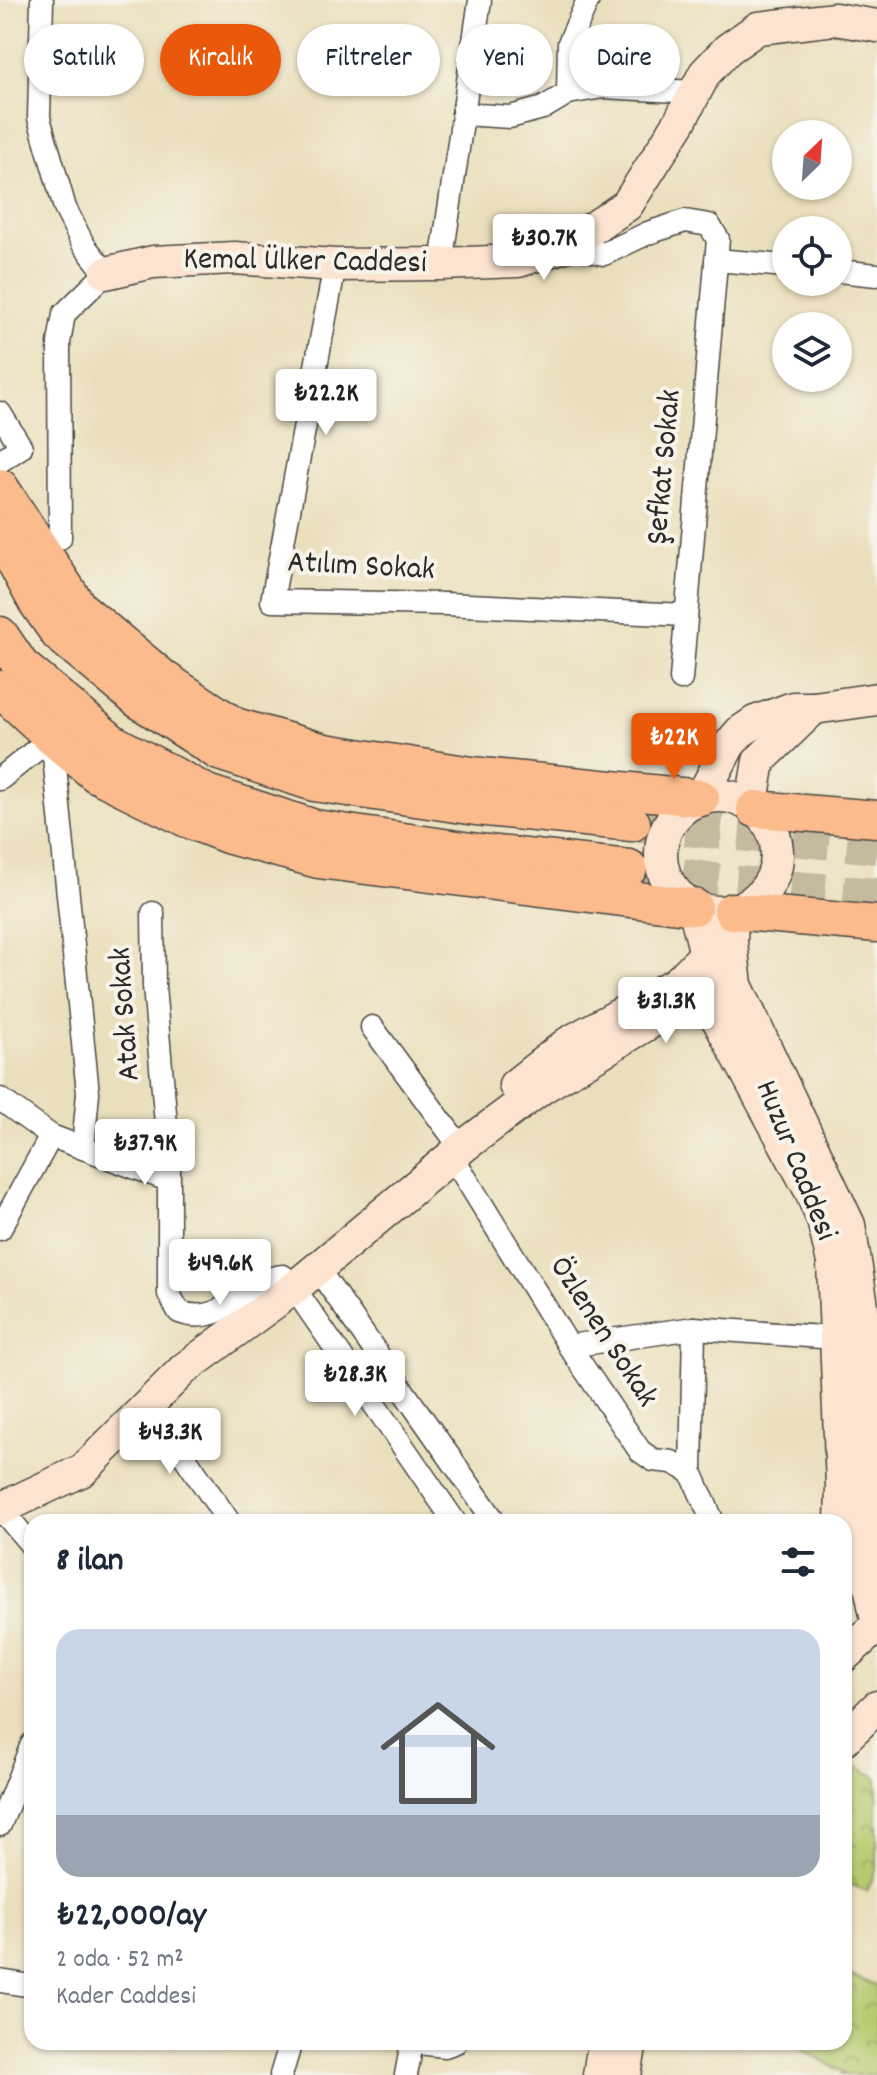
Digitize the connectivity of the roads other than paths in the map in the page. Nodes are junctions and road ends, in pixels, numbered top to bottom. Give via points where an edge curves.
1 (42, 0) edge
2 (480, 0) edge
3 (588, 0) edge
4 (877, 26) edge
5 (695, 92) junction
6 (568, 93) junction
7 (463, 114) junction
8 (568, 245) junction
9 (716, 260) junction
10 (441, 264) junction
11 (335, 265) junction
12 (772, 265) edge
13 (852, 272) edge
14 (106, 273) junction
15 (877, 275) edge
16 (0, 413) edge
17 (0, 461) edge
18 (0, 487) edge
19 (0, 534) edge
20 (60, 538) dead end
21 (686, 615) junction
22 (0, 635) edge
23 (681, 679) dead end
24 (0, 689) edge
25 (877, 699) edge
26 (814, 708) junction
27 (52, 737) junction
28 (0, 779) edge
29 (701, 798) junction
30 (755, 809) junction
31 (877, 819) edge
32 (632, 823) tunnel mouth
33 (629, 868) tunnel mouth
34 (694, 907) junction
35 (732, 911) junction
36 (153, 913) dead end
37 (877, 924) edge
38 (706, 954) junction
39 (372, 1027) dead end
40 (0, 1099) edge
41 (51, 1136) junction
42 (83, 1148) junction
43 (459, 1150) junction
44 (168, 1180) junction
45 (808, 1186) junction
46 (0, 1229) edge
47 (867, 1266) edge
48 (305, 1278) junction
49 (694, 1328) junction
50 (836, 1338) junction
51 (569, 1346) junction
52 (400, 1387) junction
53 (149, 1404) junction
54 (373, 1404) junction
55 (691, 1472) junction
56 (0, 1509) edge
57 (224, 1514) edge
58 (449, 1514) edge
59 (489, 1514) edge
60 (709, 1514) edge
61 (841, 1514) edge
62 (24, 1537) edge
63 (871, 1550) edge
64 (877, 1620) edge
65 (877, 1626) edge
66 (852, 1649) edge
67 (24, 1764) edge
68 (0, 1825) edge
69 (0, 1981) edge
70 (24, 1985) edge
71 (289, 2050) edge
72 (410, 2050) edge
73 (603, 2050) edge
74 (630, 2050) edge
75 (281, 2075) edge
76 (406, 2075) edge
77 (599, 2075) edge
78 (625, 2075) edge

1 - 14 street via 39,118 65,208
2 - 7 street
3 - 6 street via 569,43
4 - 5 street, Kemal Ülker Caddesi via 835,19 758,28 728,49
5 - 6 street via 603,87
5 - 8 street, Kemal Ülker Caddesi via 627,205
6 - 7 street via 543,108 510,117
7 - 10 street
8 - 9 street, Şefkat Sokak via 604,254 685,221 709,225 718,239
8 - 10 street, Kemal Ülker Caddesi via 518,261
9 - 12 street
9 - 21 street, Şefkat Sokak
10 - 11 street, Kemal Ülker Caddesi
11 - 14 street, Kemal Ülker Caddesi via 234,258 153,262
11 - 21 street, Atılım Sokak via 272,601
13 - 15 street
14 - 20 street via 64,314 59,343
16 - 17 street via 21,447
18 - 29 main road via 79,608 164,679 235,726 325,752 457,773
19 - 32 main road via 59,634 137,699 219,752 314,783
21 - 23 street, Şefkat Sokak
22 - 33 main road via 21,666 113,743 207,793 315,828
24 - 27 main road
25 - 26 street
26 - 29 street via 784,710 740,732
26 - 30 street via 759,761
27 - 28 street
27 - 34 main road via 96,774 189,820 318,860
27 - 42 street via 88,1093
29 - 30 street via 721,796
29 - 34 street via 683,808 662,840 666,879
30 - 31 main road
30 - 35 street via 775,839 773,876 749,904
34 - 35 street
34 - 38 street, Huzur Caddesi
35 - 37 main road
35 - 47 street, Huzur Caddesi via 736,985
36 - 44 street, Atak Sokak
38 - 43 street via 677,983 568,1043 522,1077
38 - 45 street, Huzur Caddesi
39 - 43 street, Özlenen Sokak
40 - 41 street
41 - 42 street
41 - 46 street
42 - 44 street
43 - 45 street via 543,1087 696,999 710,1005
43 - 48 street
43 - 51 street, Özlenen Sokak
44 - 48 street, Atak Sokak via 169,1294 179,1312 194,1318 218,1313 265,1280
45 - 50 street, Huzur Caddesi via 833,1262
47 - 63 street, Huzur Caddesi
48 - 52 street
48 - 53 street via 184,1369
48 - 54 street
49 - 50 street
49 - 51 street
49 - 55 street
50 - 61 street, Huzur Caddesi
51 - 55 street, Özlenen Sokak via 640,1451
52 - 54 street
52 - 59 street
53 - 56 street via 83,1470
53 - 57 street
54 - 58 street
55 - 60 street
56 - 62 street
63 - 64 street, Huzur Caddesi via 865,1561
65 - 66 street
67 - 68 street
69 - 70 street
71 - 75 street
72 - 76 street
73 - 77 street
74 - 78 street

